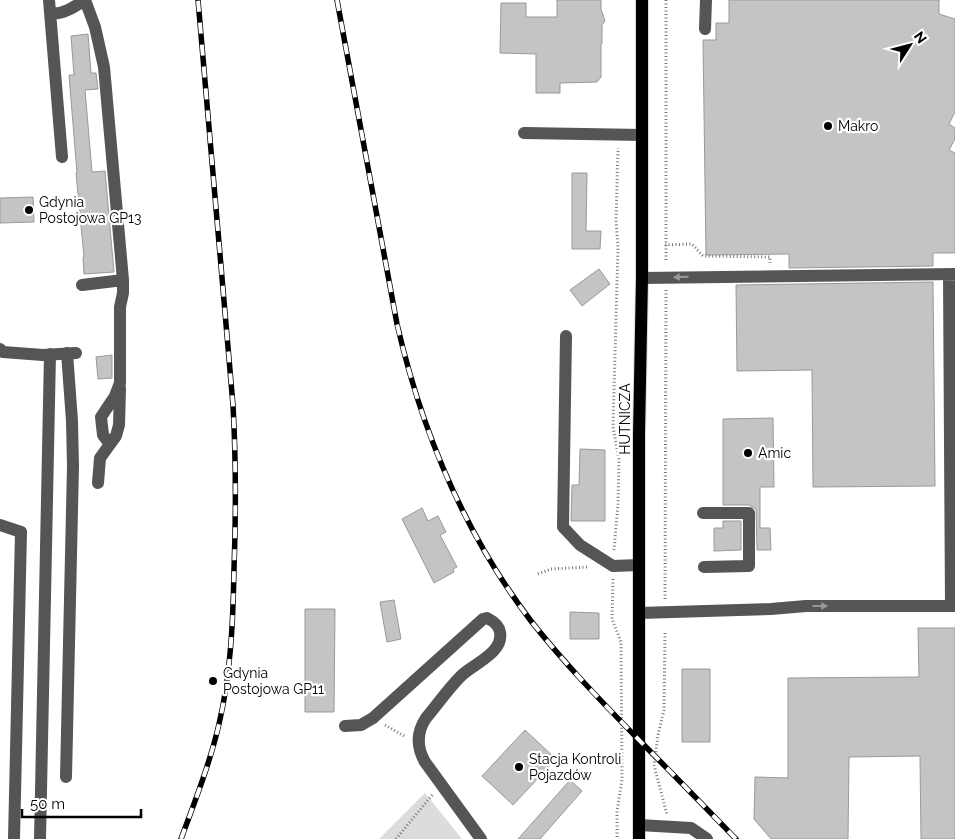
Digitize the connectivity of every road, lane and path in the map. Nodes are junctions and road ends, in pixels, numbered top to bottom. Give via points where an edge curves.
1 (49, 0) edge
2 (85, 0) edge
3 (642, 0) edge
4 (666, 0) edge
5 (706, 0) edge
6 (51, 14) junction
7 (706, 29) dead end
8 (524, 133) dead end
9 (618, 134) junction
10 (642, 135) junction
11 (62, 156) dead end
12 (665, 245) junction
13 (666, 261) dead end
14 (952, 274) edge
15 (770, 276) junction
16 (642, 278) junction
17 (123, 280) junction
18 (666, 283) dead end
19 (82, 285) dead end
20 (566, 336) dead end
21 (0, 349) edge
22 (50, 354) junction
23 (120, 383) junction
24 (110, 444) junction
25 (98, 483) dead end
26 (703, 513) dead end
27 (0, 525) edge
28 (639, 565) junction
29 (613, 566) junction
30 (704, 567) dead end
31 (538, 574) dead end
32 (665, 600) dead end
33 (953, 606) edge
34 (640, 613) junction
35 (665, 633) dead end
36 (373, 718) junction
37 (345, 726) dead end
38 (419, 746) junction
39 (66, 777) dead end
40 (442, 784) junction
41 (639, 825) junction
42 (670, 826) junction
43 (14, 839) edge
44 (40, 839) edge
45 (396, 839) edge
46 (481, 839) edge
47 (617, 839) edge
48 (639, 839) edge
49 (707, 839) edge

1 - 6 street
2 - 6 street via 59,14
2 - 17 street via 104,67
3 - 10 main road, HUTNICZA
4 - 12 path
5 - 7 street
6 - 11 street
8 - 9 street
9 - 10 street
9 - 29 path via 613,427 619,459
10 - 16 main road, HUTNICZA
12 - 13 path
12 - 15 path via 692,244 702,256 770,257
14 - 15 street
14 - 33 street
15 -> 16 street
16 - 28 main road, HUTNICZA
17 - 19 street
17 - 23 street
18 - 32 path
20 - 29 street via 563,527 580,544
21 - 22 street via 3,352
22 - 39 street via 71,353 73,466
22 - 44 street
23 - 24 street via 119,425
23 - 24 street via 101,417 103,435
24 - 25 street via 100,458
26 - 30 street via 748,513 749,566
27 - 43 street via 21,532
28 - 29 street
28 - 34 main road, HUTNICZA
29 - 31 path via 566,567
29 - 47 path via 612,619 621,642 622,780
34 -> 33 street via 806,606
34 - 41 main road, HUTNICZA
35 - 42 path via 664,710 654,765
36 - 37 street via 361,725
36 - 38 path
36 - 38 street via 479,622 487,618 492,620 501,637 497,647 462,676 426,718 420,730
38 - 40 street via 425,762
40 - 45 path
40 - 46 street
41 - 42 street
41 - 48 main road, HUTNICZA
42 - 49 street via 691,828

